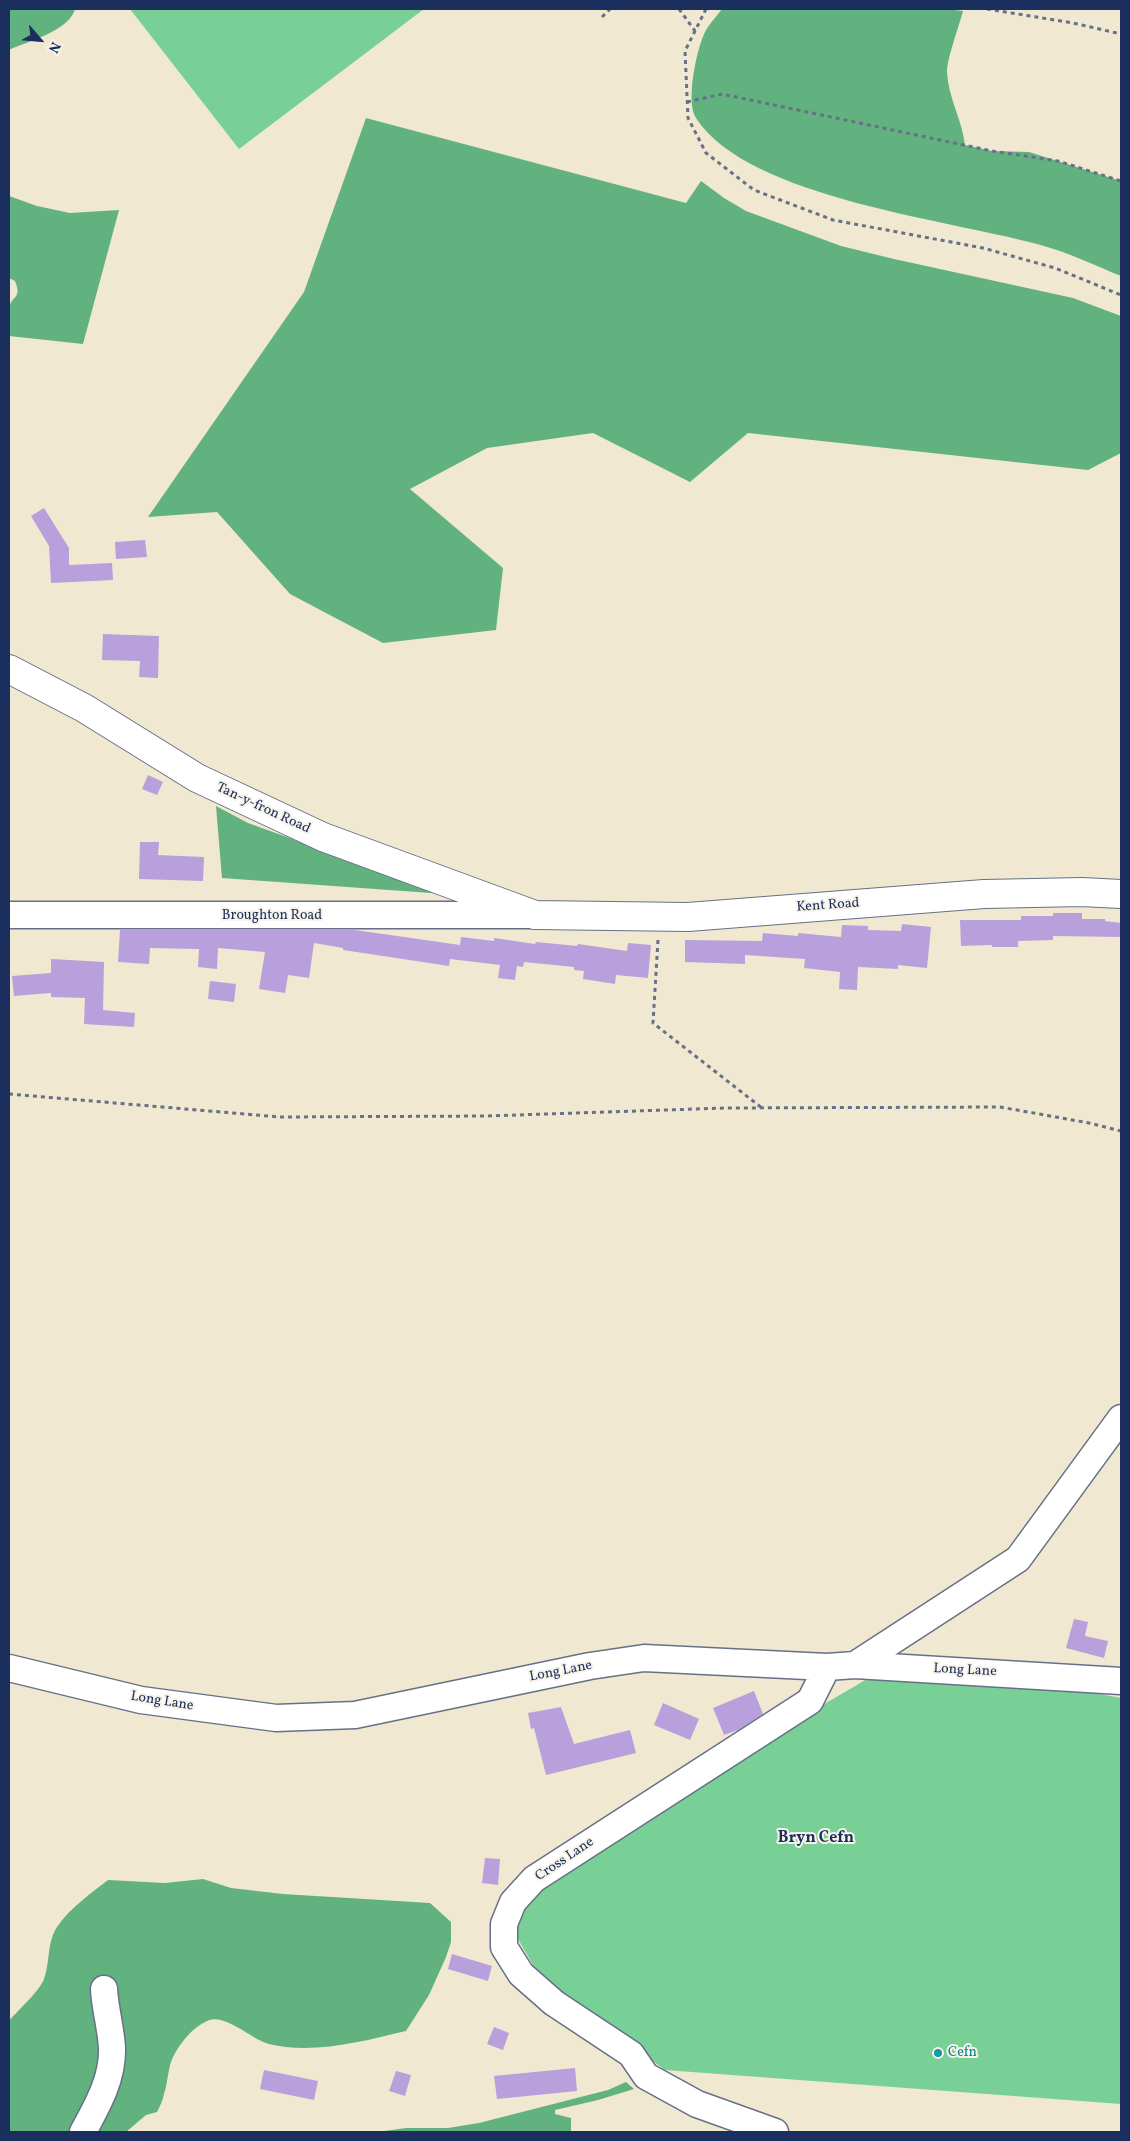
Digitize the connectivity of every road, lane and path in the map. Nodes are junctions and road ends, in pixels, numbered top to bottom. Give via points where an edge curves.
1 (610, 9) edge
2 (679, 9) edge
3 (706, 9) edge
4 (987, 9) edge
5 (602, 17) dead end
6 (695, 32) junction
7 (1121, 34) edge
8 (687, 102) junction
9 (1121, 181) edge
10 (1121, 295) edge
11 (9, 669) edge
12 (1121, 894) edge
13 (9, 915) edge
14 (535, 915) junction
15 (659, 917) junction
16 (9, 1094) edge
17 (763, 1108) junction
18 (1121, 1131) edge
19 (1121, 1418) edge
20 (855, 1665) junction
21 (827, 1667) junction
22 (9, 1668) edge
23 (1121, 1681) edge
24 (104, 1989) dead end
25 (83, 2132) edge
26 (775, 2132) edge

1 - 5 path
2 - 6 path
3 - 6 path
4 - 7 path
6 - 8 path via 686,51
8 - 9 path via 722,94 992,151 1058,161
8 - 10 path via 688,118 706,153 754,190 833,220 983,248 1055,268
11 - 14 main road, Tan-y-fron Road via 84,708 206,783 322,837
12 - 15 main road, Kent Road via 984,894
13 - 14 street, Broughton Road
14 - 15 main road, Kent Road
15 - 17 path via 653,1022
16 - 17 path via 280,1117 487,1116
17 - 18 path via 1000,1107
19 - 20 street via 1018,1559
20 - 21 street, Long Lane
20 - 23 street, Long Lane
21 - 22 street, Long Lane via 644,1658 590,1666 355,1715 276,1718 141,1700
21 - 26 street, Cross Lane via 810,1701 534,1879 513,1902 504,1924 504,1947 521,1974 554,2003 631,2054 646,2076 697,2104
24 - 25 street via 112,2049 109,2072 103,2095

